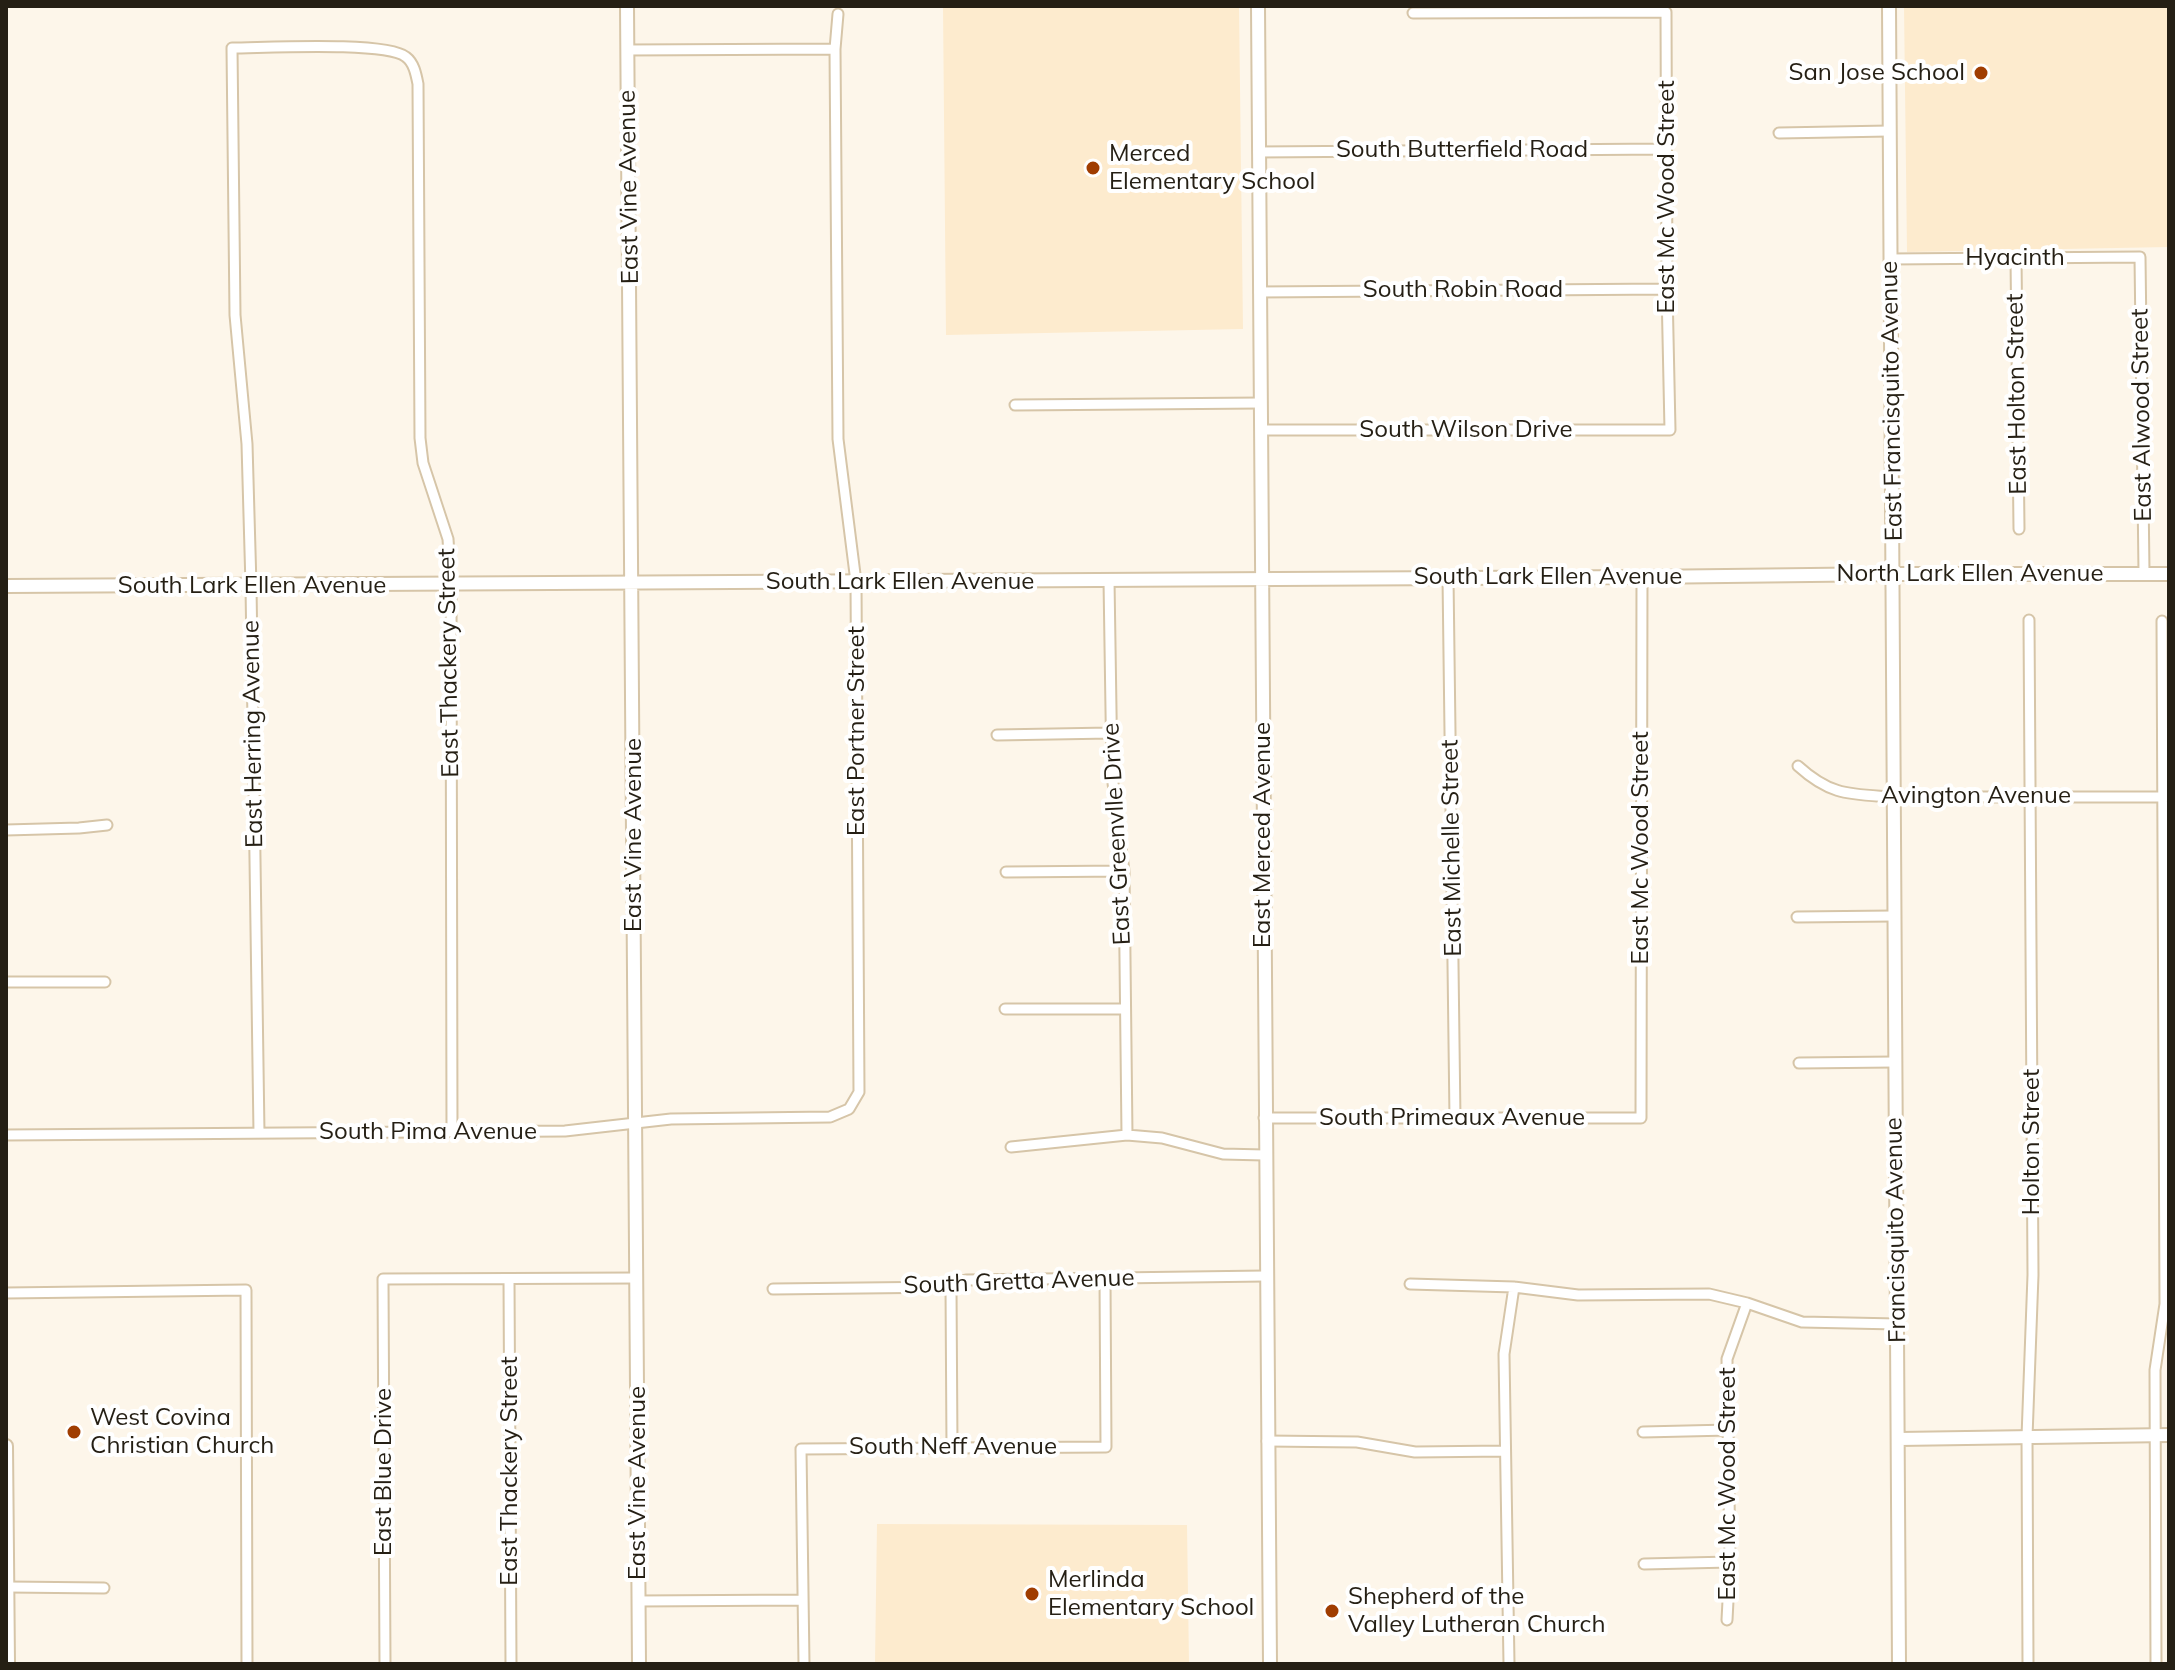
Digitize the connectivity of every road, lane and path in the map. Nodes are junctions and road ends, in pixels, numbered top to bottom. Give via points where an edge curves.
1 (627, 6) edge
2 (1258, 6) edge
3 (1889, 6) edge
4 (1413, 13) dead end
5 (838, 14) dead end
6 (835, 49) junction
7 (627, 50) junction
8 (407, 57) joint
9 (1889, 131) junction
10 (1779, 133) dead end
11 (1666, 149) junction
12 (1258, 152) junction
13 (2140, 257) joint
14 (2016, 258) junction
15 (1890, 259) junction
16 (1667, 289) junction
17 (1259, 292) junction
18 (1261, 403) junction
19 (1015, 405) dead end
20 (1261, 430) junction
21 (1670, 430) joint
22 (2019, 529) dead end
23 (2144, 572) junction
24 (1894, 574) junction
25 (2169, 574) edge
26 (1795, 575) joint
27 (1448, 577) junction
28 (1642, 577) junction
29 (1262, 578) junction
30 (1109, 580) junction
31 (856, 582) junction
32 (633, 583) junction
33 (451, 585) junction
34 (6, 586) edge
35 (251, 586) junction
36 (2029, 620) dead end
37 (2162, 621) dead end
38 (1110, 733) junction
39 (997, 735) dead end
40 (1798, 766) dead end
41 (1892, 797) junction
42 (2029, 797) junction
43 (2166, 797) edge
44 (107, 825) dead end
45 (6, 830) edge
46 (1124, 871) junction
47 (1006, 872) dead end
48 (1893, 916) junction
49 (1797, 917) dead end
50 (6, 982) edge
51 (105, 982) dead end
52 (1005, 1009) dead end
53 (1124, 1009) junction
54 (1894, 1062) junction
55 (1799, 1063) dead end
56 (849, 1109) joint
57 (1264, 1118) junction
58 (1641, 1118) joint
59 (1455, 1119) junction
60 (636, 1124) junction
61 (452, 1132) junction
62 (259, 1133) junction
63 (6, 1135) edge
64 (1127, 1135) junction
65 (1011, 1147) dead end
66 (1264, 1155) junction
67 (1265, 1276) junction
68 (636, 1278) junction
69 (1105, 1278) junction
70 (509, 1279) junction
71 (1410, 1284) dead end
72 (951, 1287) junction
73 (1514, 1287) junction
74 (773, 1289) dead end
75 (6, 1293) edge
76 (1747, 1303) junction
77 (1897, 1324) junction
78 (1729, 1430) junction
79 (1643, 1432) dead end
80 (2155, 1435) junction
81 (2169, 1435) edge
82 (2027, 1437) junction
83 (1899, 1439) junction
84 (1267, 1441) junction
85 (6, 1446) edge
86 (952, 1447) junction
87 (1505, 1451) junction
88 (1730, 1562) junction
89 (1644, 1564) dead end
90 (8, 1587) edge
91 (104, 1588) dead end
92 (803, 1600) junction
93 (638, 1601) junction
94 (1727, 1620) dead end
95 (8, 1664) edge
96 (247, 1664) edge
97 (385, 1664) edge
98 (511, 1664) edge
99 (639, 1664) edge
100 (804, 1664) edge
101 (1270, 1664) edge
102 (1509, 1664) edge
103 (1899, 1664) edge
104 (2028, 1664) edge
105 (2156, 1664) edge

1 - 7 street, East Vine Avenue
2 - 12 street, East Merced Avenue
3 - 9 street, East Francisquito Avenue
4 - 11 street, East Mc Wood Street via 1666,12
5 - 6 street, East Portner Street
6 - 7 street
6 - 31 street, East Portner Street via 838,439
7 - 32 street, East Vine Avenue
8 - 33 street, East Thackery Street via 418,84 420,438 448,539
8 - 35 street, East Herring Avenue via 382,48 232,48 235,315 247,444
9 - 10 street
9 - 15 street, East Francisquito Avenue
11 - 12 street, South Butterfield Road
11 - 16 street, East Mc Wood Street
12 - 17 street, East Merced Avenue
13 - 14 street, Hyacinth
13 - 23 street, East Alwood Street
14 - 15 street, Hyacinth
14 - 22 street, East Holton Street
15 - 24 street, East Francisquito Avenue
16 - 17 street, South Robin Road
16 - 21 street, East Mc Wood Street
17 - 18 street, East Merced Avenue
18 - 19 street
18 - 20 street, East Merced Avenue
20 - 21 street, South Wilson Drive
20 - 29 street, East Merced Avenue
23 - 24 street, North Lark Ellen Avenue
23 - 25 street
24 - 26 street, North Lark Ellen Avenue
24 - 41 street, East Francisquito Avenue
26 - 28 street, South Lark Ellen Avenue
27 - 28 street, South Lark Ellen Avenue
27 - 29 street, South Lark Ellen Avenue
27 - 59 street, East Michelle Street
28 - 58 street, East Mc Wood Street
29 - 30 street, South Lark Ellen Avenue
29 - 57 street, East Merced Avenue
30 - 31 street, South Lark Ellen Avenue
30 - 38 street, East Greenvlle Drive
31 - 32 street, South Lark Ellen Avenue
31 - 56 street, East Portner Street via 859,1092
32 - 33 street, South Lark Ellen Avenue
32 - 60 street, East Vine Avenue
33 - 35 street, South Lark Ellen Avenue
33 - 61 street, East Thackery Street
34 - 35 street, South Lark Ellen Avenue
35 - 62 street, East Herring Avenue
36 - 42 street, Holton Street
37 - 43 street
38 - 39 street
38 - 46 street, East Greenvlle Drive
40 - 41 street, Avington Avenue via 1817,783 1848,794
41 - 42 street, Avington Avenue
41 - 48 street, Francisquito Avenue
42 - 43 street, Avington Avenue
42 - 82 street, Holton Street via 2033,1275
43 - 80 street via 2165,1304 2155,1370
44 - 45 street
46 - 47 street
46 - 53 street, East Greenvlle Drive
48 - 49 street
48 - 54 street, Francisquito Avenue
50 - 51 street
52 - 53 street
53 - 64 street, East Greenvlle Drive
54 - 55 street
54 - 77 street, Francisquito Avenue
56 - 60 street, South Pima Avenue via 830,1117
57 - 59 street, South Primeaux Avenue
57 - 66 street, East Merced Avenue
58 - 59 street, South Primeaux Avenue
60 - 61 street, South Pima Avenue
60 - 68 street, East Vine Avenue
61 - 62 street, South Pima Avenue
62 - 63 street, South Pima Avenue
64 - 65 street
64 - 66 street via 1223,1154
66 - 67 street, East Merced Avenue
67 - 69 street, South Gretta Avenue
67 - 84 street, East Merced Avenue
68 - 70 street
68 - 93 street, East Vine Avenue
69 - 72 street, South Gretta Avenue via 966,1280
69 - 86 street, South Neff Avenue via 1106,1447
70 - 97 street, East Blue Drive via 383,1279
70 - 98 street, East Thackery Street
71 - 73 street
72 - 74 street, South Gretta Avenue
72 - 86 street
73 - 76 street via 1578,1295 1709,1294
73 - 87 street via 1504,1354
75 - 96 street via 246,1290
76 - 77 street via 1802,1322
76 - 78 street, East Mc Wood Street via 1727,1359
77 - 83 street, Francisquito Avenue
78 - 79 street
78 - 88 street, East Mc Wood Street
80 - 81 street
80 - 82 street
80 - 105 street
82 - 83 street
82 - 104 street, Holton Street
83 - 103 street, Francisquito Avenue
84 - 87 street via 1357,1442 1415,1452
84 - 101 street, East Merced Avenue
85 - 90 street
86 - 92 street, South Neff Avenue via 801,1449
87 - 102 street
88 - 89 street
88 - 94 street, East Mc Wood Street
90 - 91 street
90 - 95 street
92 - 93 street
92 - 100 street
93 - 99 street, East Vine Avenue

